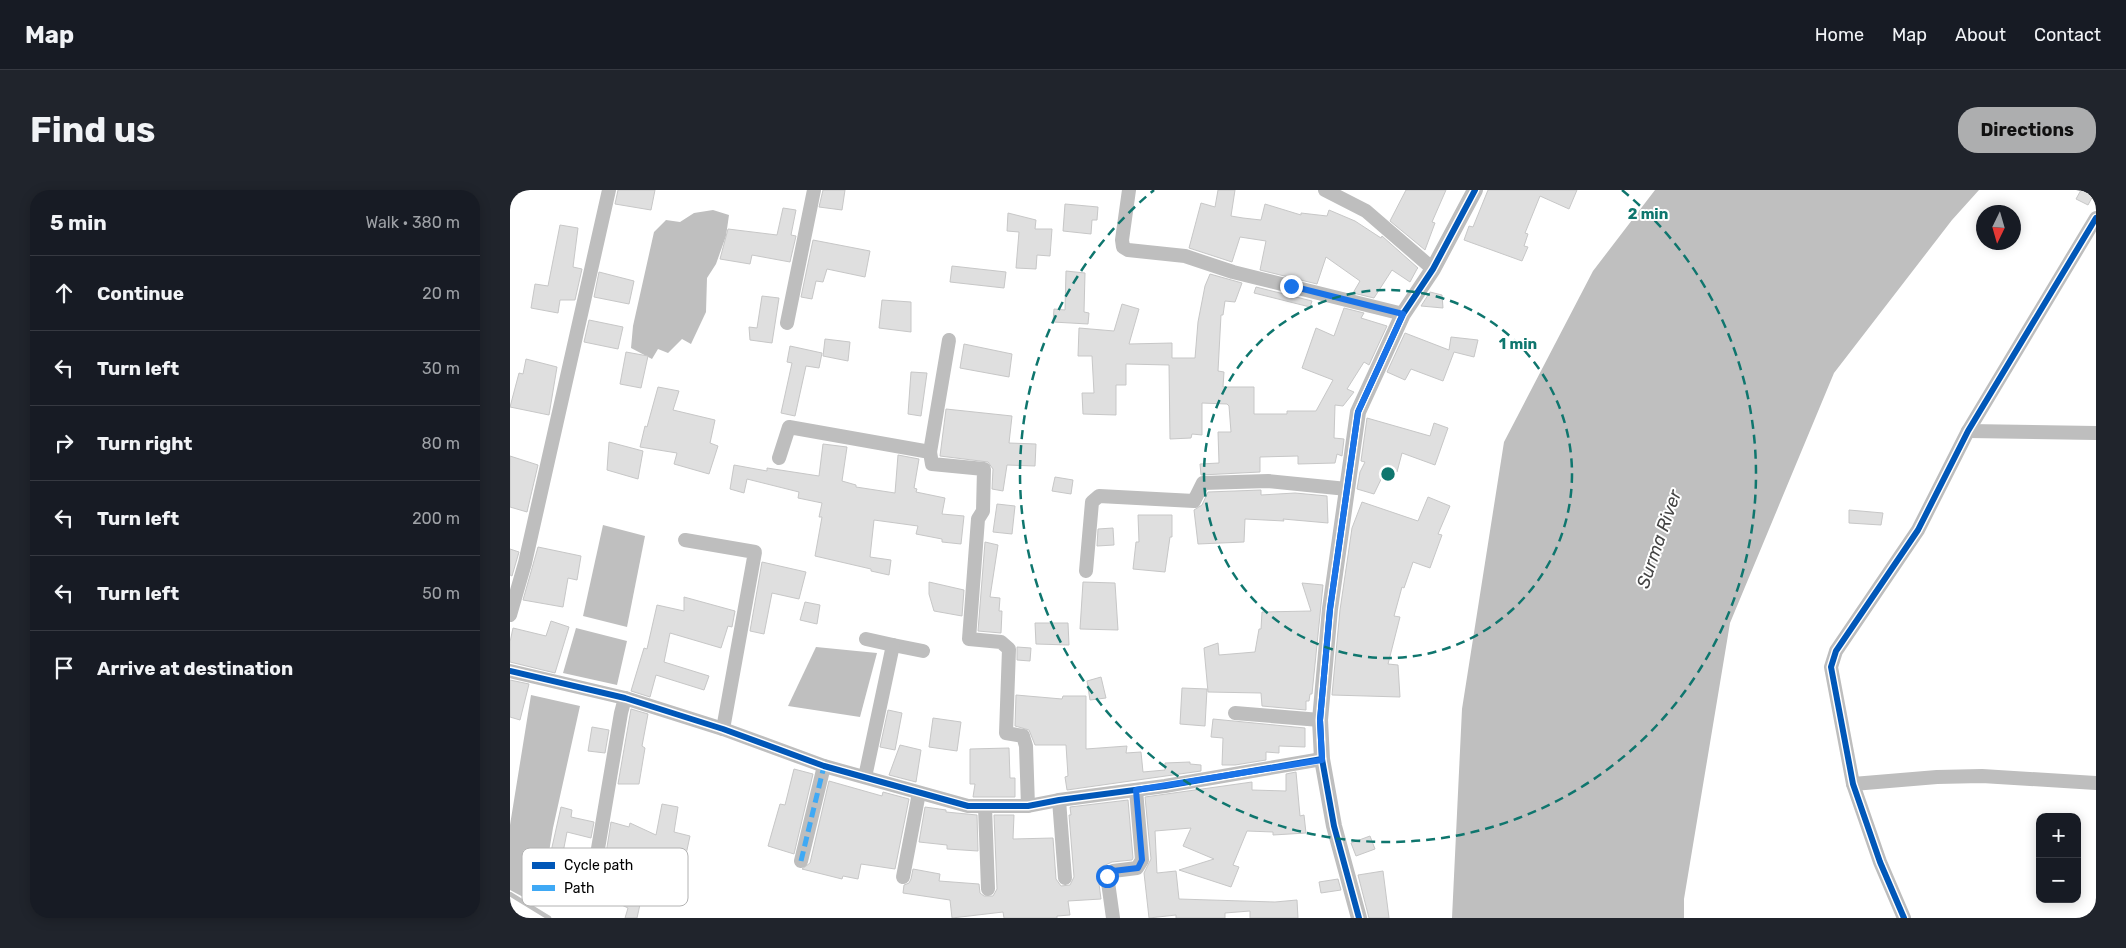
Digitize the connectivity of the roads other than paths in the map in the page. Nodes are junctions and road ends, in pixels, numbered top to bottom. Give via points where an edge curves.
1 (609, 190) edge
2 (814, 190) edge
3 (1129, 190) edge
4 (1325, 190) edge
5 (1475, 190) edge
6 (2096, 218) edge
7 (1433, 269) junction
8 (1403, 314) junction
9 (787, 323) dead end
10 (950, 340) dead end
11 (1968, 431) junction
12 (2096, 433) edge
13 (930, 452) junction
14 (779, 458) dead end
15 (1347, 489) junction
16 (685, 540) dead end
17 (1086, 571) dead end
18 (510, 615) edge
19 (866, 638) dead end
20 (893, 645) junction
21 (923, 651) dead end
22 (510, 671) edge
23 (625, 698) junction
24 (1235, 713) dead end
25 (1320, 720) junction
26 (723, 729) junction
27 (1322, 760) junction
28 (824, 766) junction
29 (865, 776) junction
30 (1852, 784) junction
31 (2096, 784) edge
32 (1136, 790) junction
33 (919, 793) junction
34 (1060, 800) junction
35 (1028, 806) junction
36 (985, 807) junction
37 (598, 848) edge
38 (801, 862) dead end
39 (903, 877) dead end
40 (1065, 878) dead end
41 (988, 889) dead end
42 (1113, 918) edge
43 (1359, 918) edge
44 (1904, 918) edge

1 - 18 street via 525,563
2 - 9 street
3 - 8 street via 1122,240 1123,247 1128,250 1186,256 1233,272
4 - 7 street via 1366,211
5 - 7 street
6 - 11 street
7 - 8 street
8 - 15 street via 1358,412
10 - 13 street
11 - 12 street
11 - 30 street via 1918,530 1836,651 1831,667
13 - 14 street via 788,427
13 - 35 street via 932,464 984,469 969,639 1001,642 1008,649 1006,733 1022,736 1026,746
15 - 17 street via 1259,481 1203,483 1194,501 1099,496 1092,502
15 - 25 street via 1330,609
16 - 26 street via 755,552
19 - 20 street
20 - 21 street
20 - 29 street
22 - 23 street
23 - 26 street
23 - 37 street
24 - 25 street
25 - 27 street
26 - 28 street
27 - 32 street
27 - 43 street via 1334,826
28 - 29 street
28 - 38 street
29 - 33 street
30 - 31 street via 1982,776
30 - 44 street
32 - 34 street
32 - 42 street via 1142,860 1138,868 1113,871 1107,876
33 - 36 street via 968,806
33 - 39 street
34 - 35 street
34 - 40 street
35 - 36 street
36 - 41 street

